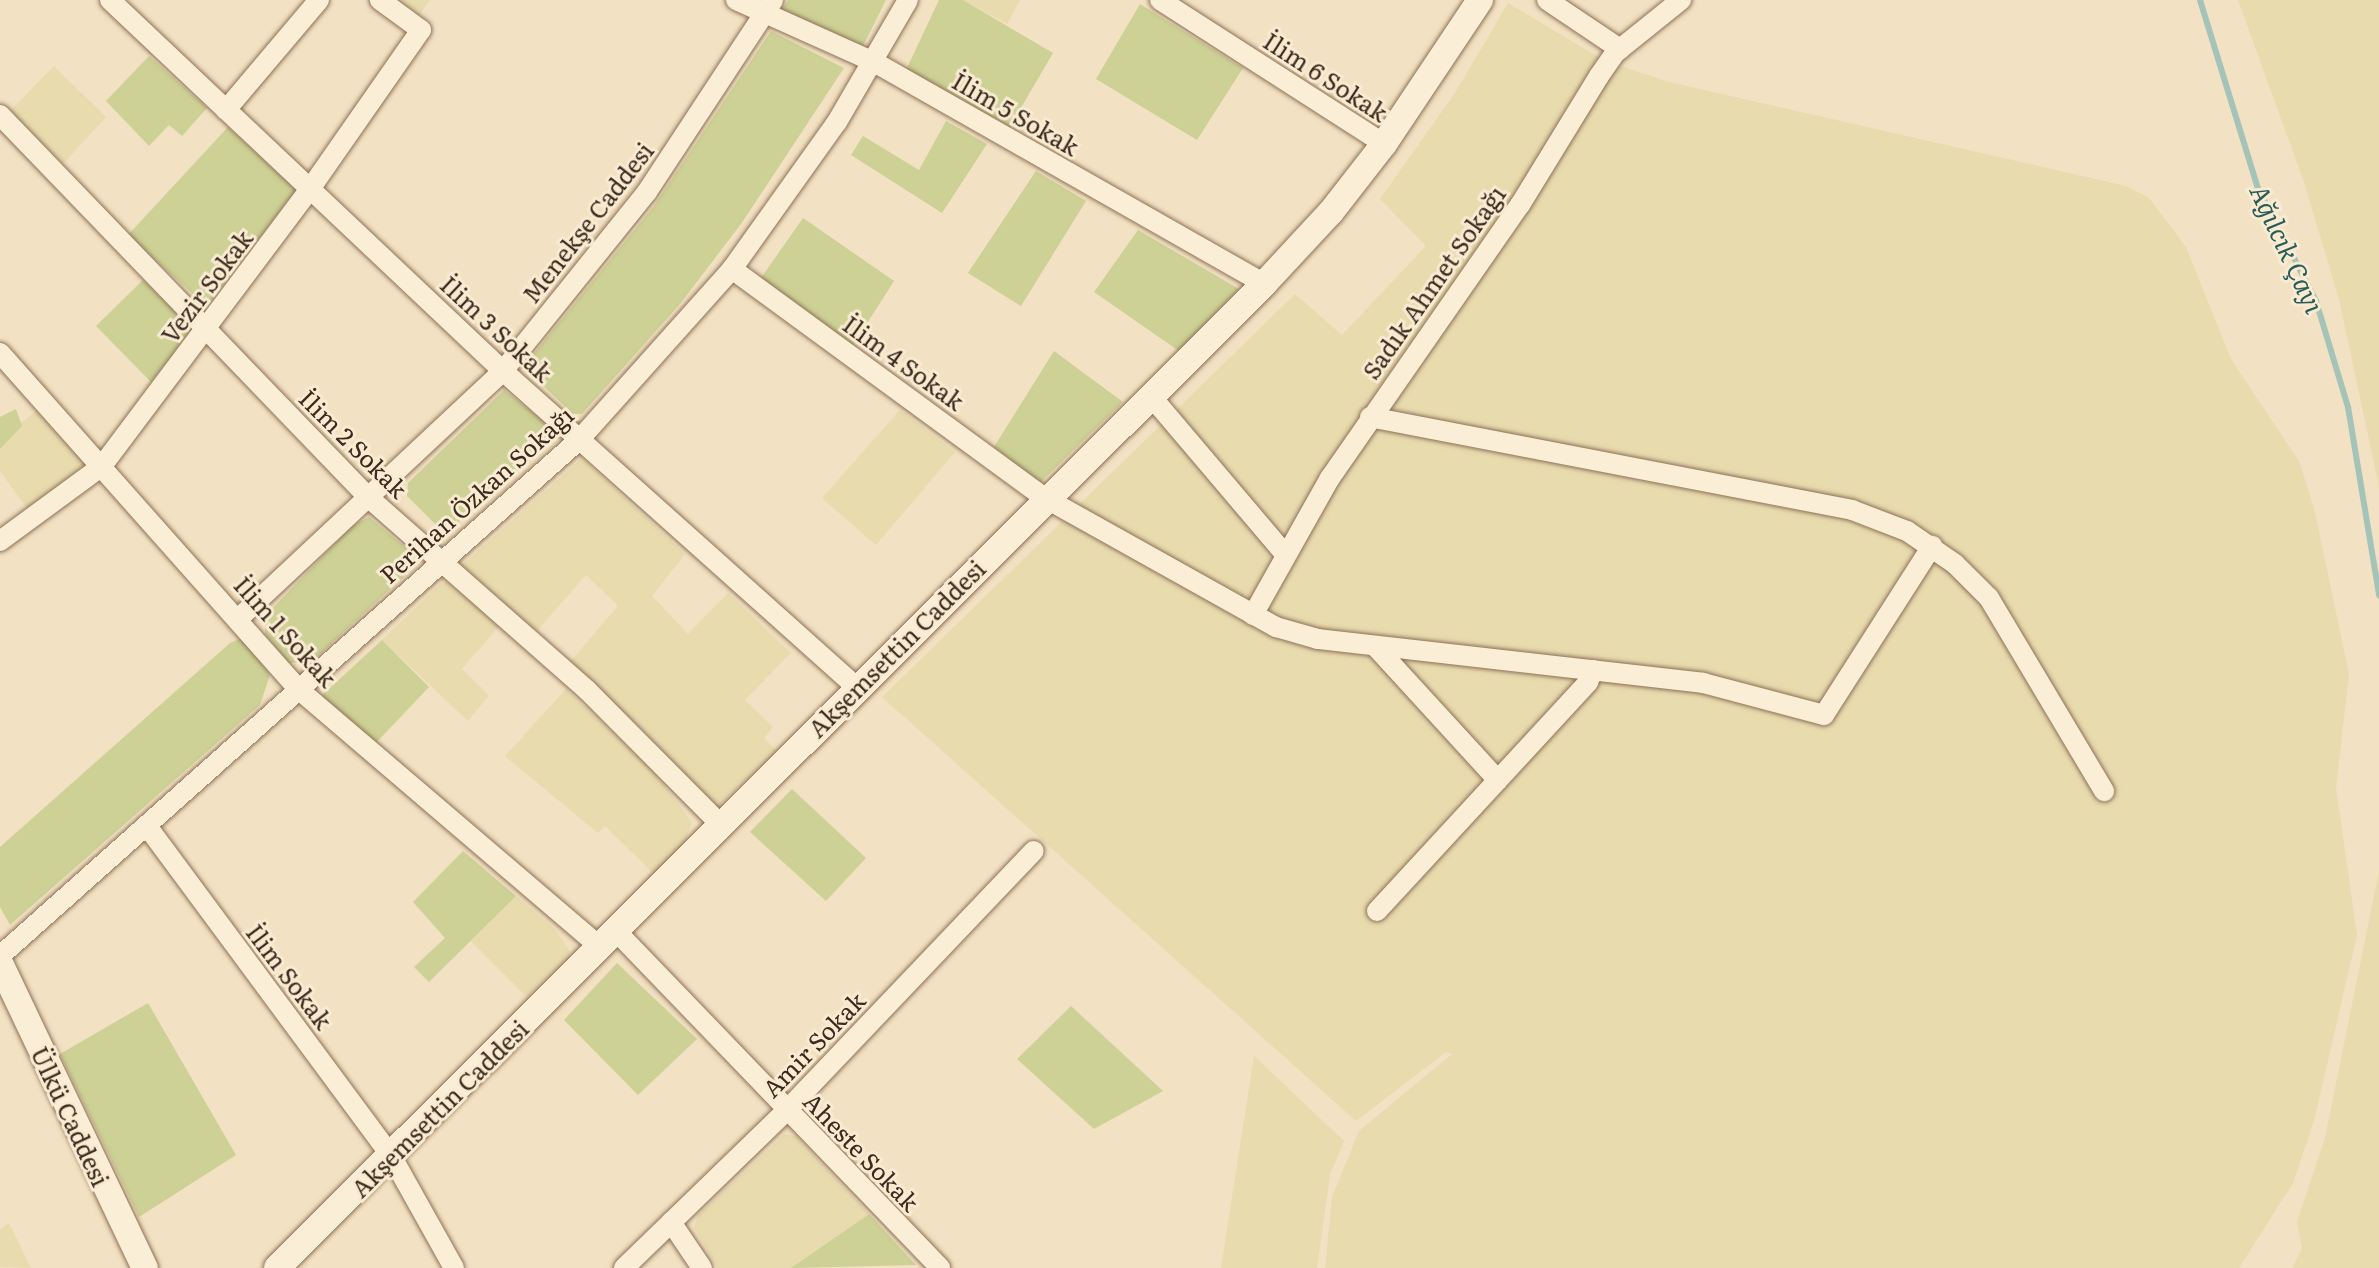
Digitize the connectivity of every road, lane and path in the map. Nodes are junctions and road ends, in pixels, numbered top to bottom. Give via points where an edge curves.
1 (110, 0) edge
2 (319, 0) edge
3 (380, 0) edge
4 (736, 0) edge
5 (908, 0) edge
6 (1160, 0) edge
7 (1480, 0) edge
8 (1547, 0) edge
9 (1681, 0) edge
10 (770, 7) edge
11 (1620, 49) junction
12 (874, 62) junction
13 (226, 110) junction
14 (0, 115) edge
15 (1384, 144) junction
16 (310, 189) junction
17 (732, 269) junction
18 (1264, 284) junction
19 (206, 330) junction
20 (0, 353) edge
21 (503, 371) junction
22 (1150, 395) junction
23 (1370, 417) junction
24 (580, 439) junction
25 (102, 466) junction
26 (368, 497) junction
27 (1045, 498) junction
28 (0, 541) edge
29 (1932, 546) junction
30 (1285, 554) junction
31 (443, 561) junction
32 (1253, 615) junction
33 (239, 618) junction
34 (1375, 646) junction
35 (1593, 670) junction
36 (856, 687) junction
37 (297, 688) junction
38 (1498, 780) junction
39 (2104, 791) dead end
40 (721, 825) junction
41 (147, 826) junction
42 (1034, 851) dead end
43 (1377, 911) dead end
44 (607, 938) junction
45 (0, 956) edge
46 (0, 963) edge
47 (786, 1111) junction
48 (392, 1157) junction
49 (671, 1222) junction
50 (145, 1268) edge
51 (277, 1268) edge
52 (454, 1268) edge
53 (624, 1268) edge
54 (702, 1268) edge
55 (940, 1268) edge

1 - 13 street, İlim 3 Sokak
2 - 13 street
3 - 16 street, Vezir Sokak via 421,30
4 - 10 street, İlim 5 Sokak
5 - 12 street, Perihan Özkan Sokağı
6 - 15 street, İlim 6 Sokak
7 - 15 street, Akşemsettin Caddesi
8 - 11 street
9 - 11 street, Sadık Ahmet Sokağı
10 - 12 street, İlim 5 Sokak
10 - 21 street, Menekşe Caddesi via 647,192
11 - 23 street, Sadık Ahmet Sokağı via 1513,216
12 - 17 street, Perihan Özkan Sokağı
12 - 18 street, İlim 5 Sokak
13 - 16 street, İlim 3 Sokak
14 - 19 street, İlim 2 Sokak
15 - 18 street, Akşemsettin Caddesi via 1331,212
16 - 19 street, Vezir Sokak
16 - 21 street, İlim 3 Sokak
17 - 24 street, Perihan Özkan Sokağı
17 - 27 street, İlim 4 Sokak
18 - 22 street, Akşemsettin Caddesi
19 - 25 street, Vezir Sokak
19 - 26 street, İlim 2 Sokak
20 - 25 street, İlim 1 Sokak
21 - 24 street, İlim 3 Sokak
21 - 26 street, Menekşe Caddesi
22 - 27 street, Akşemsettin Caddesi
22 - 30 street
23 - 29 street via 1852,510
23 - 30 street, Sadık Ahmet Sokağı
24 - 31 street, Perihan Özkan Sokağı
24 - 36 street, İlim 3 Sokak
25 - 28 street, Vezir Sokak
25 - 33 street, İlim 1 Sokak
26 - 31 street, İlim 2 Sokak
26 - 33 street, Menekşe Caddesi
27 - 32 street, İlim 4 Sokak
27 - 36 street, Akşemsettin Caddesi
29 - 35 street, İlim 4 Sokak via 1824,715 1703,683
29 - 39 street via 1973,580 2003,617
30 - 32 street, Sadık Ahmet Sokağı
31 - 37 street, Perihan Özkan Sokağı
31 - 40 street, İlim 2 Sokak via 587,690
32 - 34 street, İlim 4 Sokak via 1318,639
33 - 37 street, İlim 1 Sokak
34 - 35 street, İlim 4 Sokak
34 - 38 street
35 - 38 street via 1588,682
36 - 40 street, Akşemsettin Caddesi
37 - 41 street, Perihan Özkan Sokağı
37 - 44 street, İlim 1 Sokak
38 - 43 street
40 - 44 street, Akşemsettin Caddesi
41 - 45 street, Perihan Özkan Sokağı
41 - 48 street, İlim Sokak
42 - 47 street, Amir Sokak
44 - 47 street, Aheste Sokak
44 - 48 street, Akşemsettin Caddesi
46 - 50 street, Ülkü Caddesi
47 - 49 street, Amir Sokak
47 - 55 street, Aheste Sokak
48 - 51 street, Akşemsettin Caddesi
48 - 52 street, İlim Sokak
49 - 53 street, Amir Sokak
49 - 54 street

